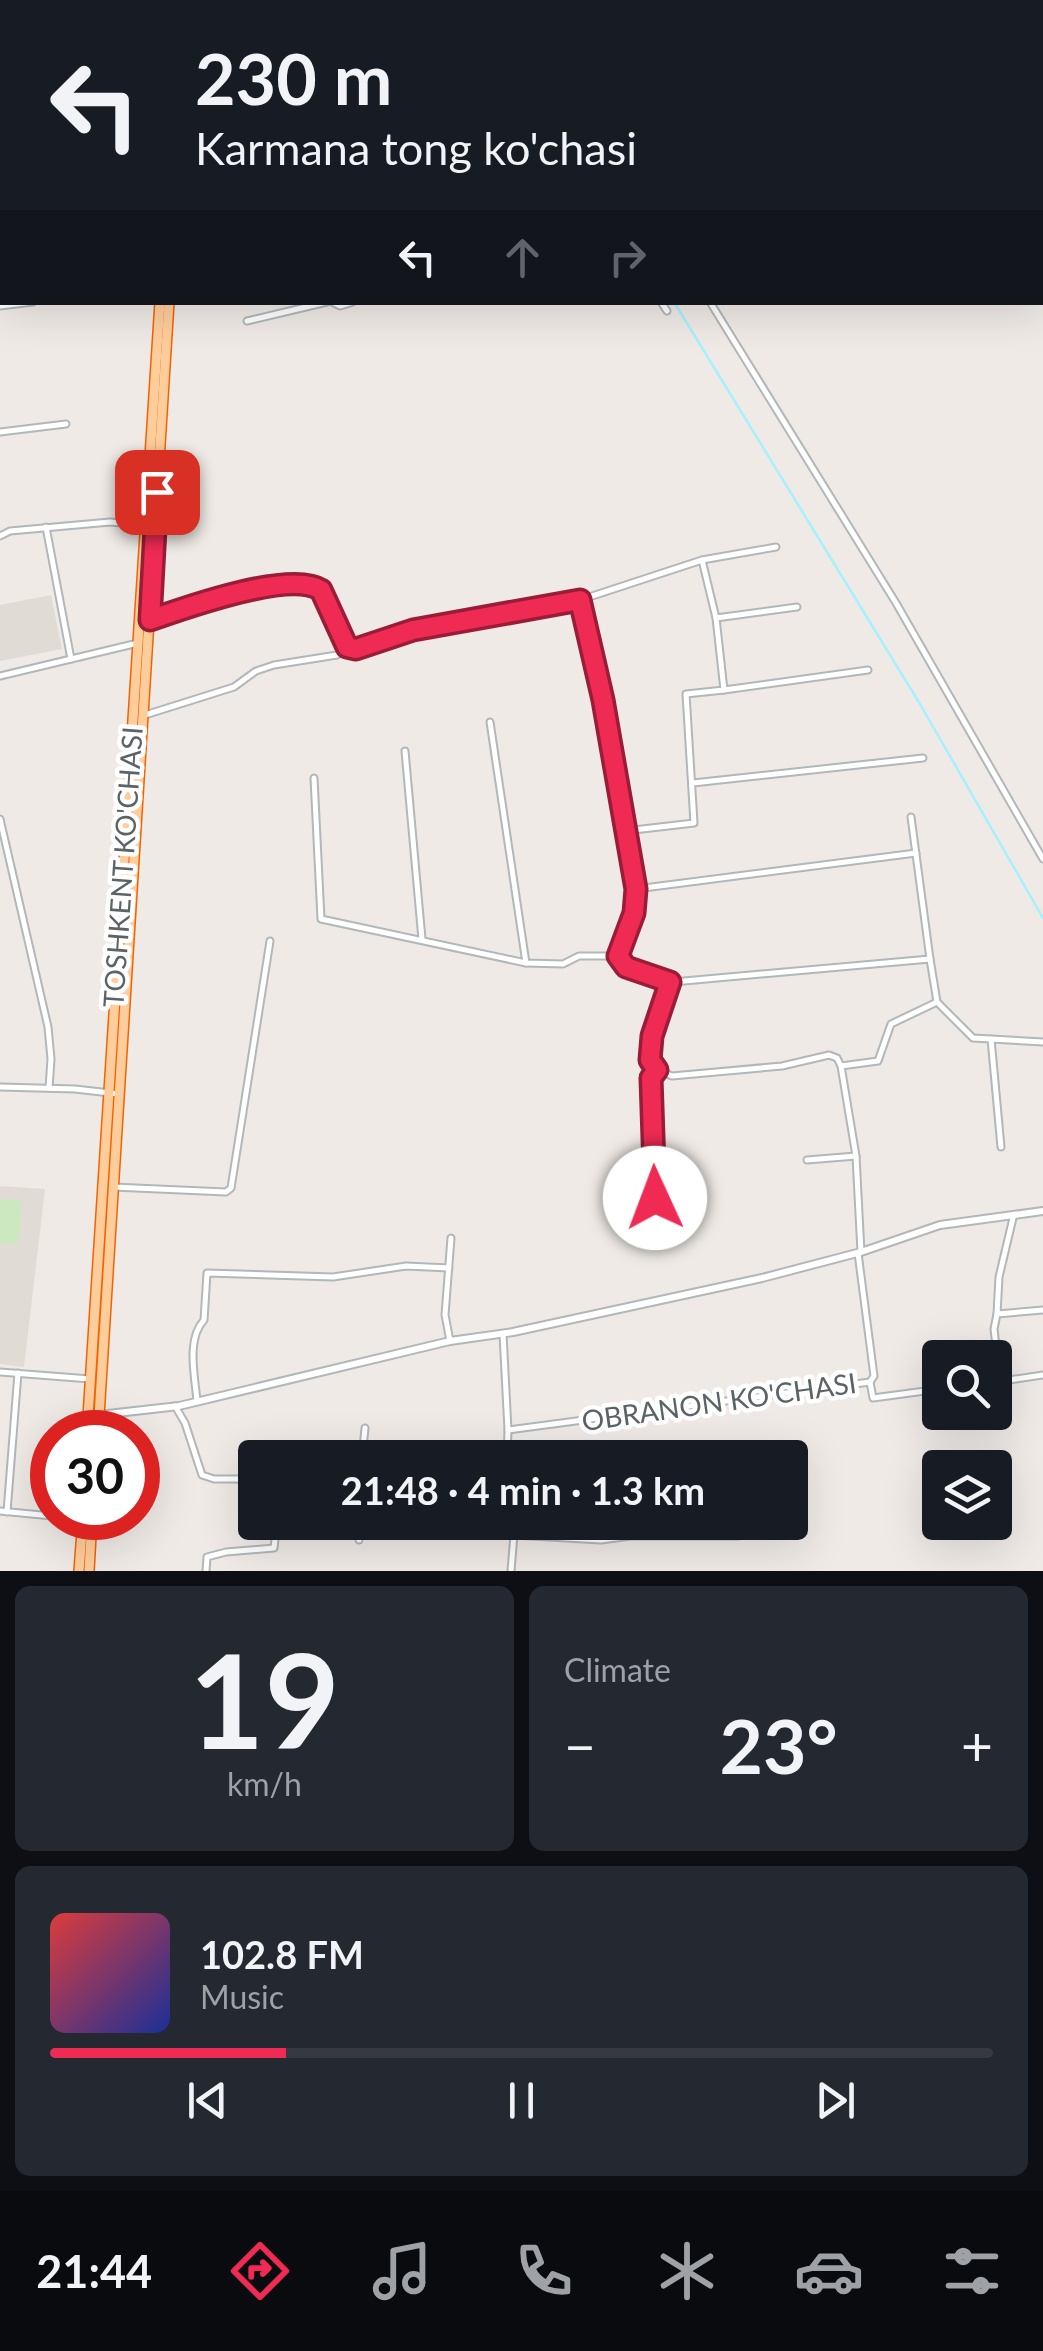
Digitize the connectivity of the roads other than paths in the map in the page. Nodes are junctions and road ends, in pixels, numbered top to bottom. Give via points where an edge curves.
1 (160, 305) edge
2 (169, 305) edge
3 (316, 305) edge
4 (664, 305) edge
5 (712, 305) edge
6 (667, 311) dead end
7 (247, 321) dead end
8 (66, 424) dead end
9 (0, 432) edge
10 (146, 525) junction
11 (46, 528) junction
12 (0, 536) edge
13 (776, 547) dead end
14 (702, 560) junction
15 (580, 600) junction
16 (797, 607) dead end
17 (716, 618) junction
18 (150, 620) junction
19 (138, 643) junction
20 (350, 648) junction
21 (71, 659) junction
22 (868, 670) dead end
23 (0, 676) edge
24 (724, 690) junction
25 (144, 715) junction
26 (490, 722) dead end
27 (404, 751) dead end
28 (923, 758) dead end
29 (314, 778) dead end
30 (693, 784) junction
31 (910, 816) dead end
32 (0, 819) edge
33 (625, 830) junction
34 (916, 853) junction
35 (1043, 859) edge
36 (636, 889) junction
37 (422, 939) junction
38 (270, 941) dead end
39 (618, 956) junction
40 (930, 959) junction
41 (526, 963) junction
42 (670, 982) junction
43 (938, 1002) junction
44 (991, 1039) junction
45 (1043, 1042) edge
46 (841, 1066) junction
47 (657, 1070) junction
48 (0, 1087) edge
49 (49, 1088) junction
50 (114, 1093) junction
51 (1000, 1147) dead end
52 (856, 1156) junction
53 (807, 1160) dead end
54 (113, 1187) junction
55 (670, 1199) dead end
56 (1043, 1212) edge
57 (1012, 1218) junction
58 (451, 1238) dead end
59 (859, 1253) junction
60 (449, 1268) junction
61 (1043, 1310) edge
62 (997, 1314) junction
63 (503, 1334) junction
64 (995, 1340) edge
65 (450, 1341) junction
66 (0, 1372) edge
67 (18, 1374) junction
68 (1043, 1375) edge
69 (90, 1378) junction
70 (1012, 1379) edge
71 (870, 1382) junction
72 (922, 1391) edge
73 (198, 1401) junction
74 (175, 1406) junction
75 (88, 1410) edge
76 (99, 1410) edge
77 (141, 1410) edge
78 (365, 1428) dead end
79 (508, 1430) junction
80 (364, 1440) edge
81 (508, 1440) edge
82 (238, 1479) edge
83 (3, 1512) edge
84 (30, 1514) edge
85 (86, 1540) edge
86 (275, 1540) edge
87 (513, 1540) edge
88 (88, 1570) edge
89 (206, 1571) edge
90 (510, 1571) edge

1 - 10 highway, TOSHKENT KO'CHASI
2 - 18 highway, TOSHKENT KO'CHASI
3 - 7 street
4 - 6 street
5 - 35 street
8 - 9 street
10 - 11 street
10 - 19 highway, TOSHKENT KO'CHASI
11 - 12 street
11 - 21 street
13 - 14 street
14 - 15 street
14 - 17 street
15 - 20 street
15 - 33 street
16 - 17 street
17 - 24 street
18 - 20 street via 210,599 302,583 321,590
18 - 25 highway, TOSHKENT KO'CHASI
19 - 21 street
19 - 50 highway, TOSHKENT KO'CHASI
20 - 25 street via 256,671 234,687
21 - 23 street
22 - 24 street
24 - 30 street via 686,694
25 - 50 highway, TOSHKENT KO'CHASI
26 - 41 street
27 - 37 street
28 - 30 street
29 - 37 street via 321,919
30 - 33 street via 694,823
31 - 34 street
32 - 49 street via 48,1027
33 - 36 street
34 - 36 street
34 - 40 street
36 - 39 street
37 - 41 street
38 - 54 street via 231,1188
39 - 41 street
39 - 42 street via 626,967
40 - 42 street
40 - 43 street
42 - 47 street via 652,1036 650,1060
43 - 44 street via 973,1038
43 - 46 street via 891,1024 878,1062
44 - 45 street
44 - 51 street
46 - 47 street via 829,1056 672,1076
46 - 52 street, OBRANON KO'CHASI
47 - 55 street via 651,1078 655,1198
48 - 49 street
49 - 50 street
50 - 54 highway, TOSHKENT KO'CHASI
50 - 69 highway, TOSHKENT KO'CHASI
52 - 53 street
52 - 59 street, OBRANON KO'CHASI
54 - 76 highway, TOSHKENT KO'CHASI
56 - 57 street
57 - 59 street via 940,1225
57 - 62 street
58 - 60 street
59 - 63 street
59 - 71 street, OBRANON KO'CHASI
60 - 65 street
60 - 73 street via 406,1266 333,1277 207,1273 204,1320 193,1354
61 - 62 street
62 - 64 street
63 - 65 street
63 - 79 street
65 - 73 street
66 - 67 street
67 - 69 street
67 - 83 street
68 - 70 street
69 - 75 highway, TOSHKENT KO'CHASI
71 - 72 street, OBRANON KO'CHASI via 873,1398
71 - 79 street, OBRANON KO'CHASI
73 - 74 street
74 - 77 street
74 - 82 street via 202,1476
78 - 80 street
79 - 81 street
83 - 84 street
85 - 88 highway
86 - 89 street via 274,1548 207,1557
87 - 90 street

